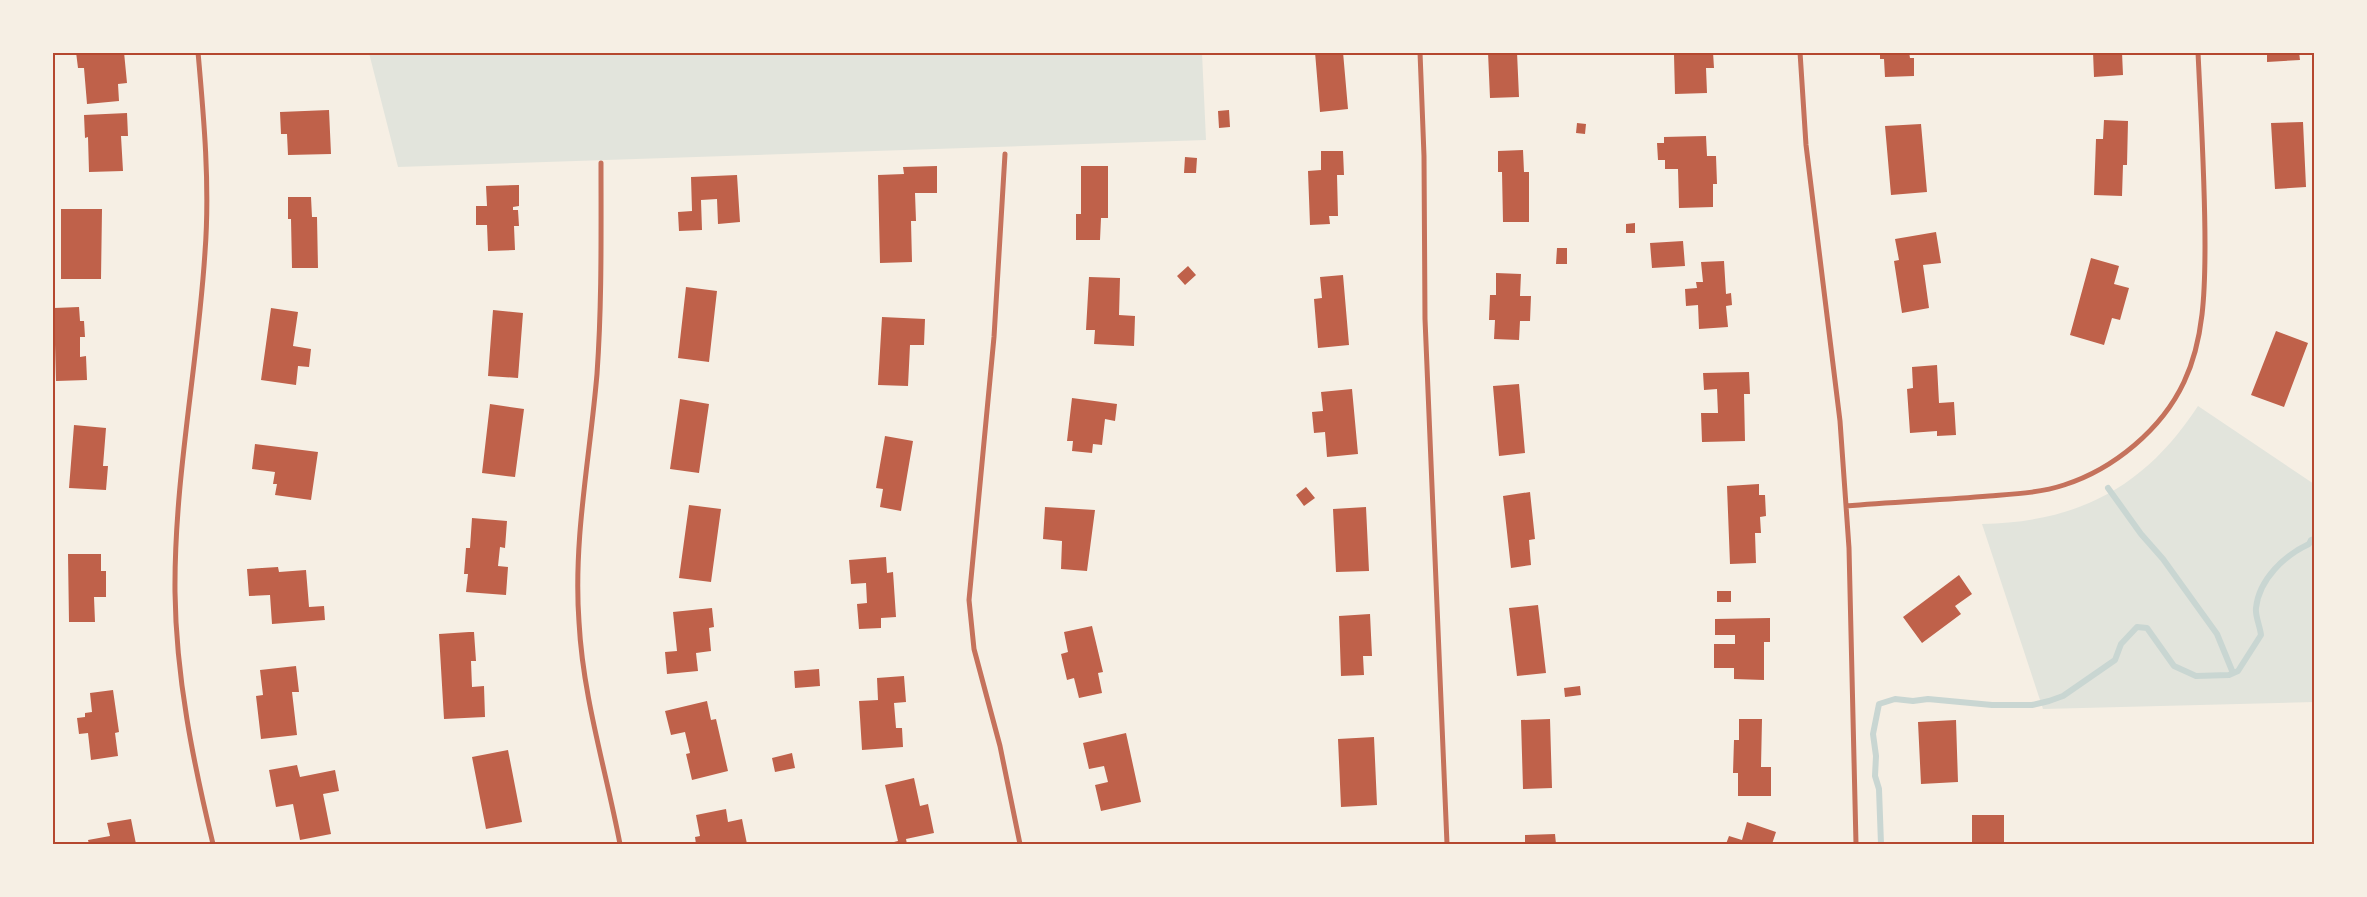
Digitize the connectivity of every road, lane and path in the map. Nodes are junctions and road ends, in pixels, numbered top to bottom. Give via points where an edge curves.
1 (198, 52) edge
2 (1420, 52) edge
3 (1800, 52) edge
4 (2198, 52) edge
5 (1006, 154) dead end
6 (601, 163) dead end
7 (1846, 506) junction
8 (213, 844) edge
9 (620, 844) edge
10 (1020, 844) edge
11 (1448, 844) edge
12 (1856, 844) edge

1 - 8 street via 207,181 205,252 177,534 175,590 183,702
2 - 11 street via 1425,319
3 - 7 street via 1806,145 1840,421
4 - 7 street via 2205,203 2202,306 2193,360 2172,406 2137,443 2088,475 2064,485 2009,494
5 - 10 street via 994,337 969,600 974,649 1000,746
6 - 9 street via 597,373 579,545 578,621 587,693
7 - 12 street

